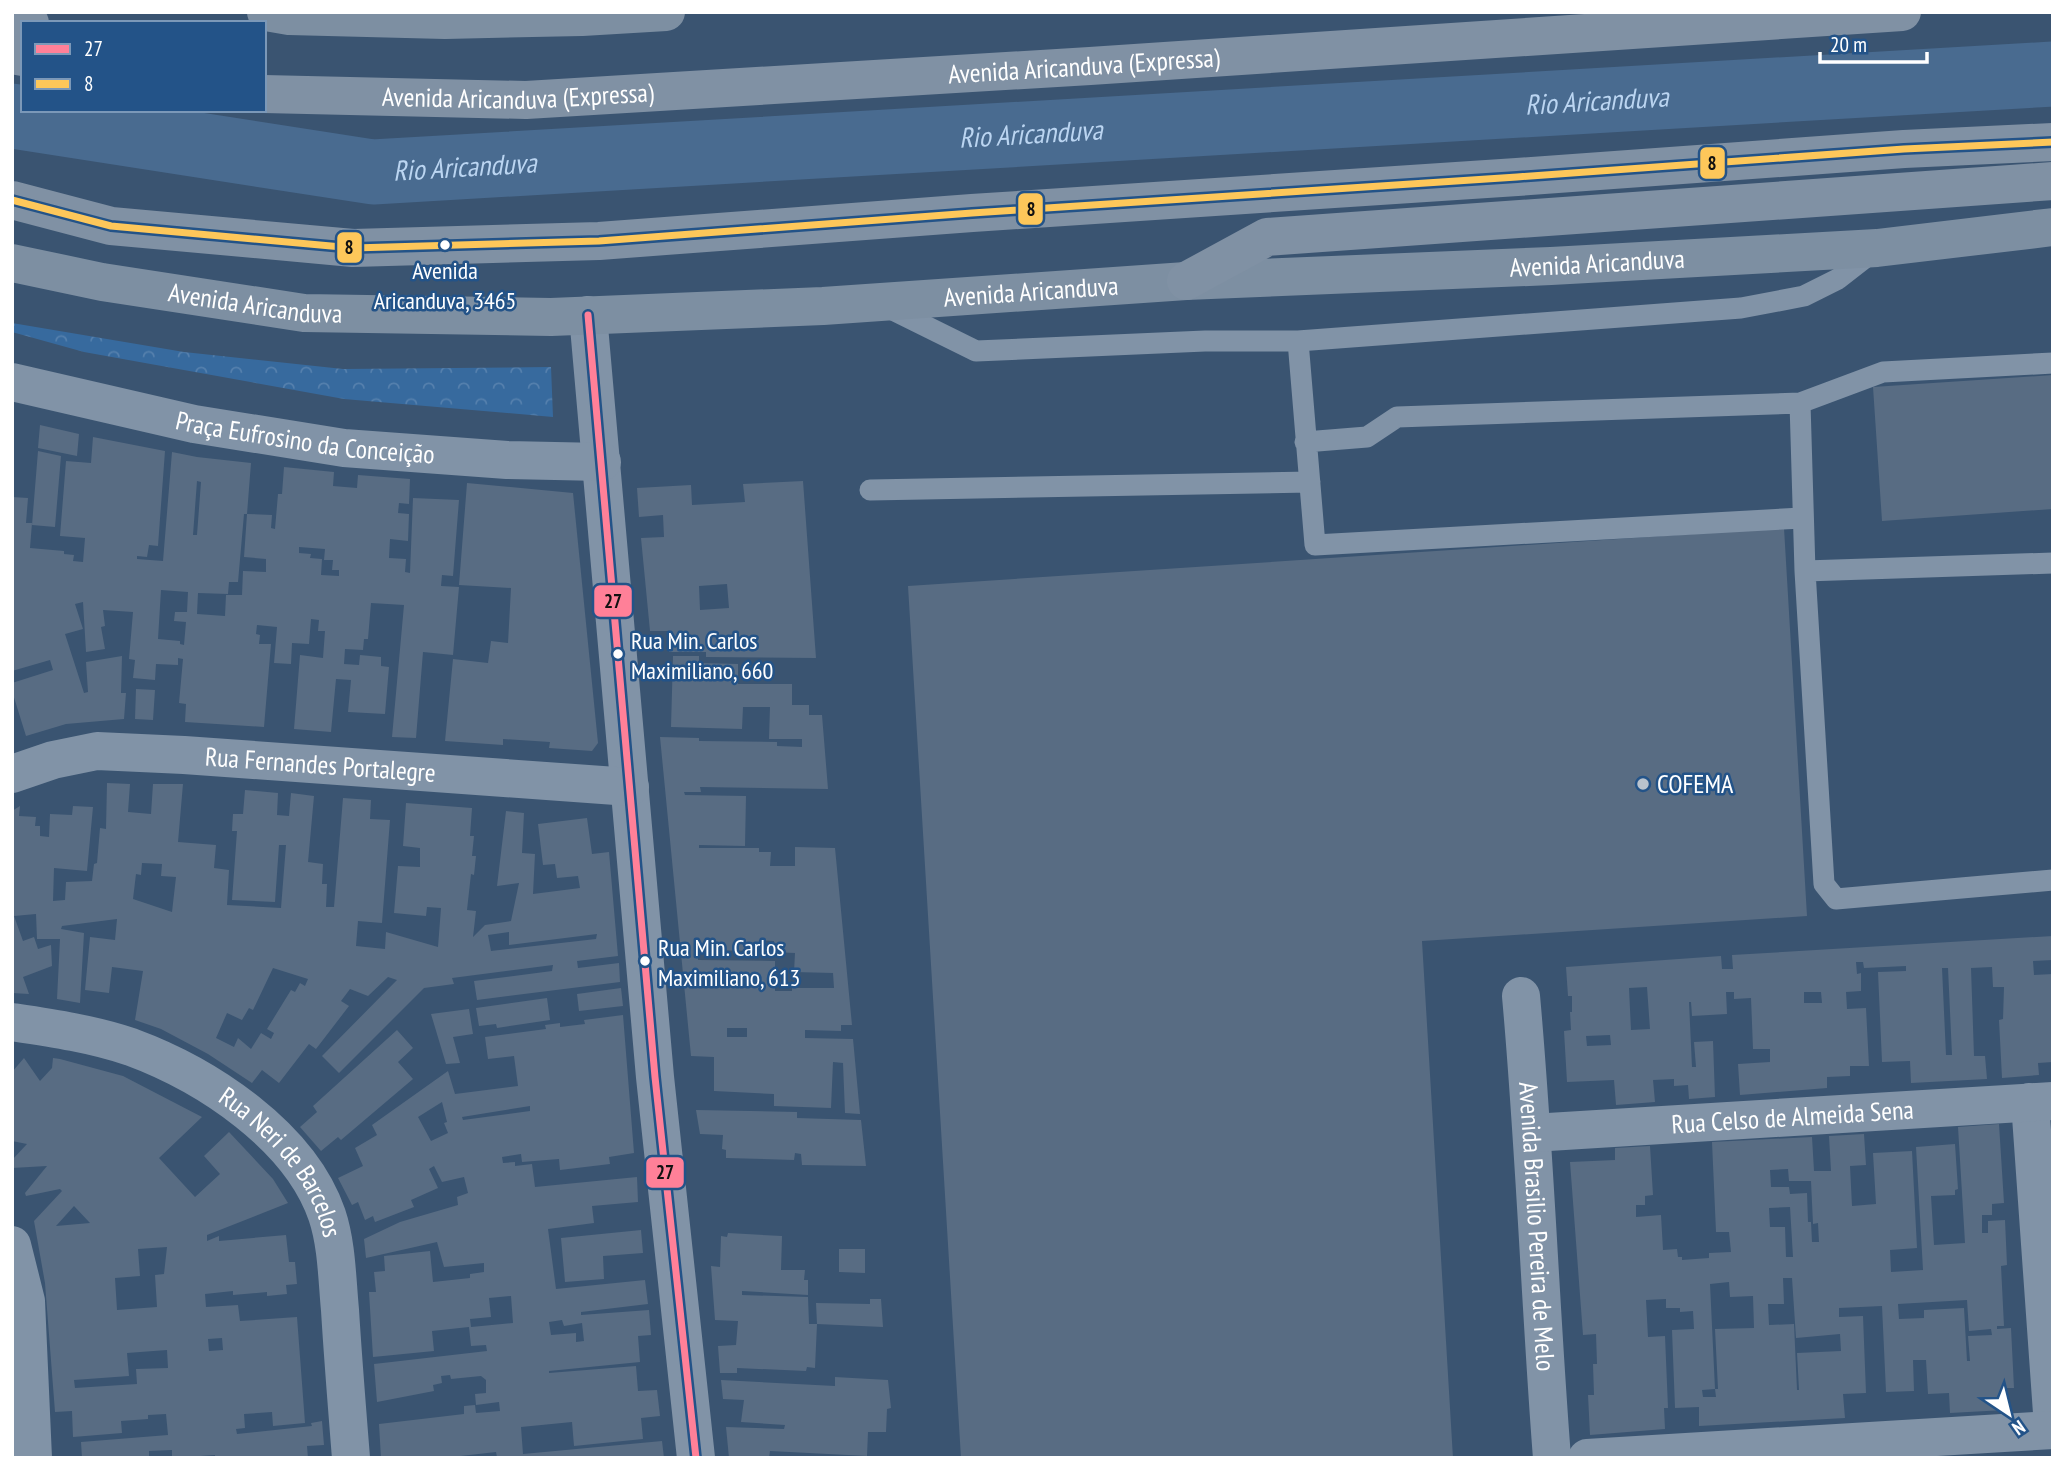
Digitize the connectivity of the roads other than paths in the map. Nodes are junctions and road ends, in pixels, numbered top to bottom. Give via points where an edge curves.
1 (266, 12) edge
2 (666, 12) edge
3 (1902, 12) edge
4 (356, 15) edge
5 (266, 94) edge
6 (2053, 142) edge
7 (2053, 181) edge
8 (12, 200) edge
9 (2053, 227) edge
10 (1877, 248) junction
11 (12, 262) edge
12 (1186, 281) junction
13 (878, 302) junction
14 (588, 315) junction
15 (1298, 341) junction
16 (2053, 363) edge
17 (12, 382) edge
18 (1800, 403) junction
19 (1305, 442) junction
20 (602, 462) junction
21 (1310, 482) junction
22 (870, 490) dead end
23 (1802, 518) junction
24 (2053, 563) edge
25 (1805, 572) junction
26 (12, 775) edge
27 (630, 788) junction
28 (2053, 880) edge
29 (1521, 996) dead end
30 (12, 1022) edge
31 (2041, 1101) edge
32 (1532, 1133) junction
33 (12, 1245) edge
34 (2053, 1428) edge
35 (33, 1458) edge
36 (351, 1458) edge
37 (696, 1458) edge
38 (1552, 1458) edge
39 (1587, 1458) edge

1 - 4 main road
2 - 4 main road via 473,19
3 - 5 highway, Avenida Aricanduva (Expressa) via 540,99
6 - 8 highway via 571,242 353,248 111,226
7 - 12 highway via 1267,237
9 - 10 main road, Avenida Aricanduva
10 - 12 main road, Avenida Aricanduva
10 - 15 lane via 1838,279 1804,296 1741,308
11 - 14 main road, Avenida Aricanduva via 102,282 304,313
12 - 13 main road, Avenida Aricanduva
13 - 14 main road, Avenida Aricanduva
13 - 15 lane via 976,351
14 - 20 street
15 - 19 lane
16 - 18 lane via 1883,372
17 - 20 street, Praça Eufrosino da Conceição via 194,424 344,448
18 - 19 lane via 1397,417 1367,436
18 - 23 lane
19 - 21 lane
20 - 27 street
21 - 22 lane
21 - 23 lane via 1315,545
23 - 25 lane
24 - 25 lane
25 - 28 lane via 1824,884 1829,893 1836,899
26 - 27 street, Rua Fernandes Portalegre via 52,760 97,751
27 - 37 street
29 - 32 street, Avenida Brasilio Pereira de Melo
30 - 36 street, Rua Neri de Barcelos via 77,1032 168,1063 239,1105 293,1156 328,1216 336,1258
31 - 32 street, Rua Celso de Almeida Sena
31 - 34 street
32 - 38 street, Avenida Brasilio Pereira de Melo
33 - 35 street via 26,1301
34 - 39 street

